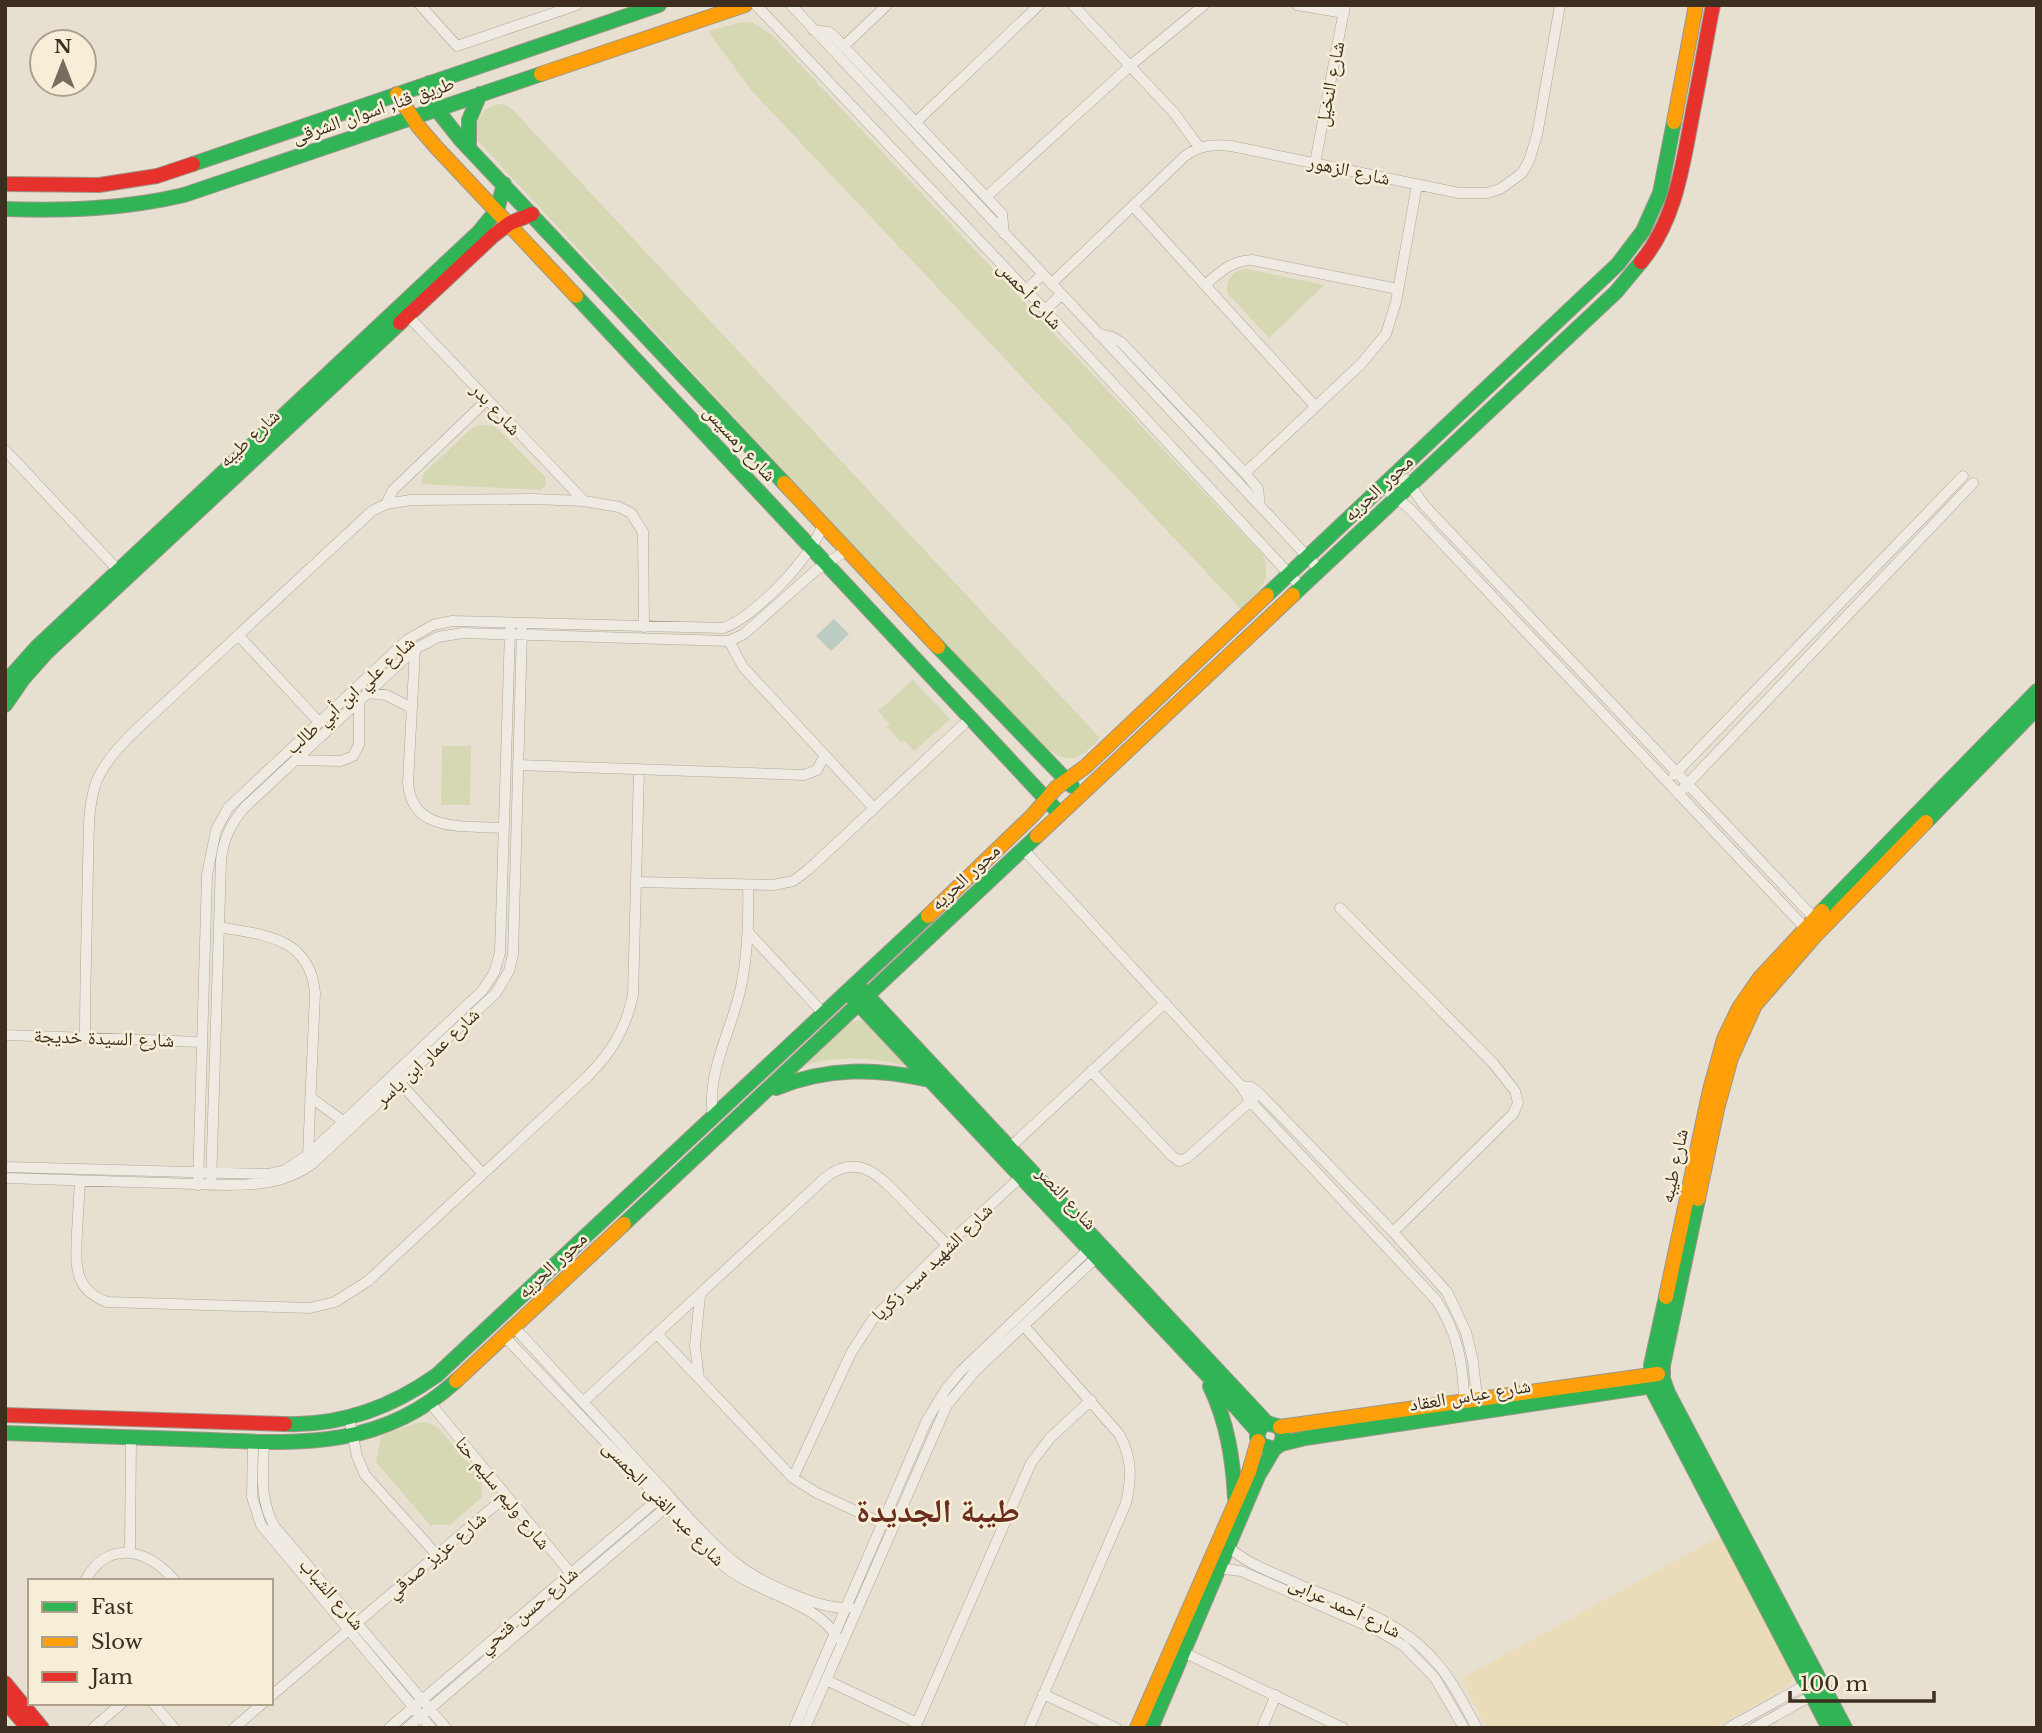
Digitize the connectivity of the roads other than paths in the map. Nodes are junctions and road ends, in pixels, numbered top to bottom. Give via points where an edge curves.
1 (420, 5) edge
2 (577, 5) edge
3 (659, 5) edge
4 (745, 5) edge
5 (756, 5) edge
6 (791, 5) edge
7 (887, 5) edge
8 (1039, 5) edge
9 (1073, 5) edge
10 (1204, 5) edge
11 (1297, 5) edge
12 (1560, 5) edge
13 (1696, 5) edge
14 (1713, 5) edge
15 (1344, 9) edge
16 (813, 30) junction
17 (844, 46) junction
18 (1131, 65) junction
19 (429, 83) junction
20 (397, 94) junction
21 (480, 94) junction
22 (437, 108) junction
23 (411, 117) junction
24 (916, 122) junction
25 (469, 148) junction
26 (1199, 148) junction
27 (1315, 163) junction
28 (5, 184) edge
29 (504, 184) junction
30 (1417, 185) junction
31 (986, 197) junction
32 (1133, 206) junction
33 (5, 209) edge
34 (497, 209) junction
35 (533, 214) junction
36 (510, 223) junction
37 (1004, 234) junction
38 (1042, 275) junction
39 (1051, 284) junction
40 (1205, 285) junction
41 (1398, 289) junction
42 (1026, 290) junction
43 (1061, 295) junction
44 (1045, 310) junction
45 (408, 316) junction
46 (1098, 334) junction
47 (487, 400) junction
48 (1315, 406) junction
49 (5, 450) edge
50 (1399, 471) junction
51 (1245, 473) junction
52 (1963, 476) dead end
53 (226, 479) junction
54 (1973, 482) dead end
55 (1382, 486) junction
56 (1408, 486) junction
57 (1396, 496) junction
58 (584, 502) junction
59 (382, 505) junction
60 (1260, 506) junction
61 (386, 518) dead end
62 (823, 524) junction
63 (813, 547) junction
64 (847, 550) junction
65 (1308, 557) junction
66 (827, 562) junction
67 (1319, 569) junction
68 (118, 570) junction
69 (1289, 574) junction
70 (1301, 587) junction
71 (510, 622) junction
72 (522, 623) junction
73 (644, 627) junction
74 (238, 635) junction
75 (510, 635) junction
76 (522, 635) junction
77 (729, 640) junction
78 (415, 649) junction
79 (5, 683) edge
80 (2037, 691) edge
81 (363, 697) junction
82 (5, 705) edge
83 (2037, 708) edge
84 (412, 709) junction
85 (319, 722) junction
86 (963, 725) dead end
87 (825, 755) junction
88 (296, 760) junction
89 (518, 765) junction
90 (639, 769) junction
91 (1967, 771) junction
92 (1677, 773) junction
93 (1067, 780) junction
94 (1667, 782) junction
95 (1688, 783) junction
96 (1080, 794) junction
97 (1678, 794) junction
98 (1046, 798) junction
99 (873, 807) junction
100 (1060, 814) junction
101 (503, 828) junction
102 (1023, 849) junction
103 (992, 855) junction
104 (1004, 867) junction
105 (636, 882) junction
106 (748, 885) junction
107 (1340, 908) dead end
108 (219, 927) junction
109 (1814, 928) junction
110 (748, 932) junction
111 (852, 988) junction
112 (863, 1000) junction
113 (1165, 1003) junction
114 (823, 1013) junction
115 (5, 1035) edge
116 (85, 1038) junction
117 (202, 1042) junction
118 (1091, 1071) junction
119 (935, 1077) junction
120 (400, 1083) junction
121 (1241, 1086) junction
122 (765, 1093) junction
123 (1260, 1094) junction
124 (310, 1097) junction
125 (1250, 1101) junction
126 (713, 1117) junction
127 (343, 1121) junction
128 (1005, 1151) junction
129 (308, 1155) junction
130 (5, 1167) edge
131 (198, 1173) junction
132 (1025, 1173) junction
133 (483, 1174) junction
134 (5, 1178) edge
135 (211, 1179) junction
136 (80, 1181) junction
137 (198, 1185) junction
138 (1393, 1232) junction
139 (947, 1245) junction
140 (1097, 1250) junction
141 (700, 1295) junction
142 (1024, 1326) junction
143 (509, 1332) junction
144 (657, 1334) junction
145 (1202, 1369) junction
146 (699, 1378) junction
147 (1657, 1380) junction
148 (1470, 1399) junction
149 (1091, 1400) junction
150 (583, 1402) junction
151 (430, 1403) junction
152 (5, 1415) edge
153 (349, 1418) junction
154 (1266, 1431) junction
155 (5, 1433) edge
156 (352, 1436) junction
157 (131, 1437) junction
158 (258, 1442) junction
159 (1277, 1446) junction
160 (793, 1478) junction
161 (506, 1496) junction
162 (667, 1499) junction
163 (1235, 1503) junction
164 (884, 1524) junction
165 (1225, 1543) junction
166 (130, 1553) junction
167 (437, 1555) junction
168 (1214, 1568) junction
169 (574, 1578) junction
170 (86, 1579) edge
171 (173, 1579) edge
172 (858, 1605) junction
173 (846, 1608) junction
174 (357, 1623) junction
175 (348, 1630) junction
176 (835, 1633) junction
177 (841, 1645) junction
178 (1183, 1652) junction
179 (826, 1680) junction
180 (5, 1683) edge
181 (1815, 1687) junction
182 (273, 1694) edge
183 (1044, 1695) junction
184 (1276, 1695) junction
185 (5, 1701) edge
186 (120, 1705) edge
187 (155, 1705) edge
188 (261, 1705) edge
189 (414, 1707) junction
190 (424, 1708) junction
191 (916, 1725) edge
192 (1731, 1727) edge
193 (28, 1728) edge
194 (43, 1728) edge
195 (93, 1728) edge
196 (174, 1728) edge
197 (234, 1728) edge
198 (389, 1728) edge
199 (407, 1728) edge
200 (431, 1728) edge
201 (446, 1728) edge
202 (794, 1728) edge
203 (806, 1728) edge
204 (1029, 1728) edge
205 (1116, 1728) edge
206 (1137, 1728) edge
207 (1150, 1728) edge
208 (1262, 1728) edge
209 (1343, 1728) edge
210 (1464, 1728) edge
211 (1477, 1728) edge
212 (1754, 1728) edge
213 (1829, 1728) edge
214 (1845, 1728) edge

1 - 2 street via 457,46
3 - 19 main road, طريق قنا, اسوان الشرقى
4 - 21 main road, طريق قنا, اسوان الشرقى
5 - 42 street, شارع أحمس
6 - 16 street, شارع أحمس
7 - 17 street
8 - 24 street
9 - 18 street
10 - 18 street
11 - 15 street
12 - 30 street, شارع الزهور via 1537,135 1522,173 1487,194
13 - 50 main road, محور الحريه via 1662,183 1638,240 1605,278
14 - 56 main road, محور الحريه via 1678,187 1652,249 1616,292
15 - 27 street, شارع النخيل
16 - 17 street via 829,32
16 - 37 street, شارع أحمس
17 - 24 street
18 - 26 street
18 - 31 street
19 - 20 main road, طريق قنا, اسوان الشرقى
19 - 22 main road, شارع رمسيس
20 - 23 main road, شارع رمسيس
20 - 28 main road, طريق قنا, اسوان الشرقى via 157,176 89,186
21 - 22 main road, طريق قنا, اسوان الشرقى
21 - 25 main road via 469,120
22 - 23 main road, طريق قنا, اسوان الشرقى
22 - 25 main road, شارع رمسيس
23 - 33 main road, طريق قنا, اسوان الشرقى via 163,201 100,210
23 - 34 main road, شارع رمسيس
24 - 31 street
25 - 29 main road, شارع رمسيس
26 - 27 street, شارع الزهور via 1231,146
26 - 32 street
27 - 30 street, شارع الزهور
29 - 34 main road, شارع طيبه
29 - 35 main road, شارع رمسيس
30 - 41 street
31 - 37 street via 1002,215
32 - 39 street
32 - 40 street
34 - 36 main road, شارع رمسيس
34 - 53 main road, شارع طيبه via 479,232
35 - 36 main road, شارع طيبه
35 - 62 main road, شارع رمسيس
36 - 45 main road, شارع طيبه
36 - 63 main road, شارع رمسيس
37 - 38 street, شارع أحمس
38 - 39 street, شارع أحمس
38 - 42 street
39 - 43 street, شارع أحمس
40 - 41 street via 1234,262 1252,260
40 - 48 street
41 - 48 street via 1391,324 1380,343
42 - 44 street, شارع أحمس
43 - 44 street
43 - 46 street, شارع أحمس
44 - 69 street, شارع أحمس
45 - 47 street, شارع بدر
45 - 53 main road, شارع طيبه
46 - 51 street via 1121,342
46 - 60 street, شارع أحمس
47 - 58 street, شارع بدر
47 - 59 street via 396,486
48 - 51 street
49 - 68 street
50 - 55 main road, محور الحريه
50 - 56 street
51 - 60 street via 1258,489
52 - 92 street
53 - 68 main road, شارع طيبه
53 - 82 main road, شارع طيبه via 46,653
54 - 95 street
55 - 57 street
55 - 65 main road, محور الحريه
56 - 57 main road, محور الحريه
56 - 92 street
57 - 67 main road, محور الحريه
57 - 94 street
58 - 59 street via 411,500
58 - 73 street via 619,507 640,525
59 - 61 street
59 - 74 street
60 - 65 street, شارع أحمس
62 - 63 street, شارع علي ابن أبي طالب
62 - 64 main road, شارع رمسيس
63 - 66 main road, شارع رمسيس
63 - 73 street, شارع علي ابن أبي طالب via 737,622 715,629
64 - 66 street
64 - 93 main road, شارع رمسيس
65 - 67 street, شارع أحمس
65 - 69 main road, محور الحريه
66 - 77 street via 744,634
66 - 98 main road, شارع رمسيس
67 - 70 main road, محور الحريه
68 - 79 main road, شارع طيبه
69 - 70 street, شارع أحمس
69 - 93 main road, محور الحريه
70 - 96 main road, محور الحريه
71 - 72 street, شارع علي ابن أبي طالب
71 - 75 street, شارع عمار ابن ياسر
71 - 85 street, شارع علي ابن أبي طالب via 452,621 424,629
72 - 73 street, شارع علي ابن أبي طالب
72 - 76 street, شارع عمار ابن ياسر
74 - 85 street
74 - 116 street via 120,746 97,782 88,838
75 - 76 street, شارع علي ابن أبي طالب
75 - 78 street, شارع علي ابن أبي طالب via 446,634
75 - 101 street, شارع عمار ابن ياسر
76 - 77 street, شارع علي ابن أبي طالب
76 - 89 street, شارع عمار ابن ياسر
77 - 87 street via 743,667
78 - 81 street, شارع علي ابن أبي طالب
78 - 84 street
80 - 91 main road, شارع طيبه
81 - 84 street via 396,698
81 - 88 street, شارع علي ابن أبي طالب
81 - 88 street via 359,745 353,756 341,761
83 - 91 main road, شارع طيبه
84 - 101 street via 408,783 414,807 432,822
85 - 117 street, شارع علي ابن أبي طالب via 228,808 216,830 207,875
86 - 99 street
87 - 90 street via 817,770 804,775
87 - 99 street
88 - 108 street, شارع علي ابن أبي طالب via 238,814 226,835 219,878
89 - 90 street
89 - 120 street, شارع عمار ابن ياسر via 509,971 490,999
90 - 105 street
91 - 109 main road, شارع طيبه
92 - 94 street
92 - 95 street
93 - 96 main road, شارع رمسيس
93 - 98 main road, محور الحريه
94 - 97 street
95 - 97 street
95 - 109 street
96 - 100 main road, محور الحريه
97 - 109 street
98 - 100 main road, شارع رمسيس
98 - 103 main road, محور الحريه
99 - 106 street via 793,881
100 - 102 main road, محور الحريه
101 - 127 street, شارع عمار ابن ياسر via 500,953 491,980
102 - 104 main road, محور الحريه
102 - 113 street
103 - 104 main road
103 - 111 main road, محور الحريه
104 - 112 main road, محور الحريه
105 - 106 street
105 - 133 street via 633,995 618,1040 597,1067
106 - 110 street
107 - 138 street via 1473,1040 1513,1087 1518,1103 1513,1114
108 - 124 street via 279,940 297,952 310,970 315,993
108 - 135 street, شارع علي ابن أبي طالب
109 - 147 main road, شارع طيبه via 1748,993 1724,1039 1706,1108
110 - 114 street
110 - 126 street via 741,987 713,1083
111 - 112 main road, شارع النصر
111 - 114 main road, محور الحريه
112 - 119 main road, شارع النصر
112 - 122 main road, محور الحريه
113 - 118 street
113 - 121 street
114 - 126 main road, محور الحريه
115 - 116 street, شارع السيدة خديجة
116 - 117 street, شارع السيدة خديجة
117 - 131 street, شارع علي ابن أبي طالب
118 - 125 street via 1180,1160
118 - 128 street
119 - 122 main road via 845,1069 804,1077
119 - 128 main road, شارع النصر
120 - 133 street
120 - 135 street, شارع عمار ابن ياسر via 304,1170 278,1181 248,1185
121 - 123 street
121 - 125 street
122 - 143 main road, محور الحريه
123 - 125 street
123 - 138 street
124 - 127 street
124 - 129 street
125 - 148 street via 1436,1300 1457,1342
126 - 153 main road, محور الحريه via 437,1375 394,1403
127 - 129 street, شارع عمار ابن ياسر
128 - 132 main road, شارع النصر
129 - 135 street, شارع عمار ابن ياسر via 276,1173
130 - 131 street, شارع عمار ابن ياسر
131 - 135 street, شارع عمار ابن ياسر
131 - 137 street, شارع علي ابن أبي طالب
132 - 139 street, شارع الشهيد سيد زكريا
132 - 140 main road, شارع النصر
133 - 136 street via 368,1281 335,1302 298,1308 117,1303 98,1298 84,1286 76,1268
134 - 136 street, شارع عمار ابن ياسر
135 - 137 street, شارع عمار ابن ياسر
136 - 137 street, شارع عمار ابن ياسر
138 - 148 street via 1455,1304 1470,1346
139 - 141 street via 873,1172 842,1168 825,1178
139 - 160 street, شارع الشهيد سيد زكريا via 865,1329
140 - 142 street
140 - 145 main road, شارع النصر
140 - 154 main road, شارع النصر
140 - 164 street via 946,1389
141 - 144 street
141 - 146 street via 695,1338
142 - 149 street
142 - 172 street via 968,1378 947,1405
143 - 150 street, شارع عبد الغنى الجمسى
143 - 151 main road, محور الحريه
143 - 162 street, شارع عبد الغنى الجمسى
144 - 146 street
144 - 150 street
145 - 154 main road, شارع النصر
145 - 163 main road via 1228,1431
146 - 160 street
147 - 148 main road, شارع عباس العقاد
147 - 159 main road, شارع عباس العقاد
147 - 181 main road
148 - 154 main road, شارع عباس العقاد
149 - 183 street via 1126,1446 1129,1489
149 - 191 street via 1050,1438 1031,1464
150 - 162 street, شارع عبد الغنى الجمسى
151 - 156 main road, محور الحريه via 391,1424
151 - 161 street, شارع وليم سليم حنا
152 - 153 main road, محور الحريه via 276,1426
153 - 156 street
154 - 159 main road via 1283,1435
154 - 159 main road via 1264,1448
154 - 163 main road
155 - 157 main road, محور الحريه
156 - 158 main road, محور الحريه via 313,1442
156 - 167 street via 365,1475
157 - 158 main road, محور الحريه
157 - 166 street
158 - 174 street, شارع الشباب via 263,1495 271,1520
158 - 175 street, شارع الشباب via 252,1497 261,1525
159 - 165 main road
160 - 164 street
161 - 167 street, شارع عزيز صدقي
161 - 169 street, شارع وليم سليم حنا
162 - 169 street, شارع حسن فتحي
162 - 173 street, شارع عبد الغنى الجمسى via 751,1573 824,1606
162 - 176 street, شارع عبد الغنى الجمسى via 730,1572 819,1617
163 - 165 main road
164 - 173 street
165 - 168 main road
165 - 211 street, شارع أحمد عرابى via 1261,1568 1411,1638 1446,1674
166 - 170 street via 105,1559
166 - 171 street via 159,1563
167 - 174 street, شارع عزيز صدقي
168 - 178 main road
168 - 206 main road
168 - 210 street, شارع أحمد عرابى via 1241,1572 1392,1638 1426,1667
169 - 190 street, شارع حسن فتحي
172 - 173 street, شارع عبد الغنى الجمسى
172 - 177 street
173 - 176 street
174 - 175 street, شارع عزيز صدقي
174 - 190 street, شارع الشباب
175 - 182 street, شارع عزيز صدقي
175 - 189 street, شارع الشباب
176 - 177 street, شارع عبد الغنى الجمسى
176 - 202 street
177 - 179 street
178 - 184 street
178 - 207 main road
179 - 191 street
179 - 203 street
180 - 194 main road
181 - 192 street
181 - 212 street
181 - 213 main road
181 - 214 main road
183 - 204 street
183 - 205 street
184 - 208 street
184 - 209 street
185 - 193 main road
186 - 195 street
187 - 196 street
188 - 197 street
189 - 190 street, شارع حسن فتحي
189 - 198 street, شارع حسن فتحي
190 - 199 street, شارع حسن فتحي
190 - 200 street, شارع الشباب
190 - 201 street, شارع الشباب

